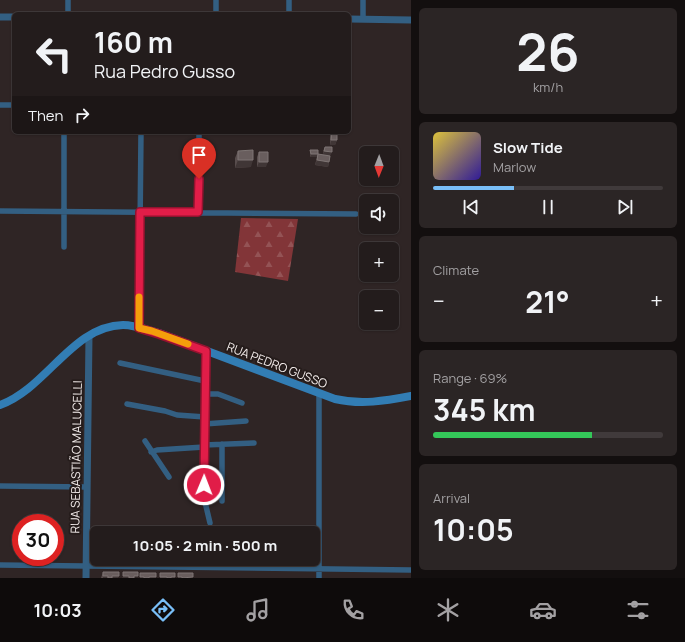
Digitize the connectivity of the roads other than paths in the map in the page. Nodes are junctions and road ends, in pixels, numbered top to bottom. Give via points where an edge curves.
1 (68, 0) edge
2 (216, 0) edge
3 (289, 0) edge
4 (363, 0) edge
5 (68, 12) edge
6 (216, 12) edge
7 (289, 12) edge
8 (0, 17) edge
9 (12, 17) edge
10 (351, 19) edge
11 (363, 19) junction
12 (411, 20) edge
13 (0, 105) edge
14 (12, 105) edge
15 (64, 134) edge
16 (141, 134) edge
17 (199, 134) edge
18 (0, 211) edge
19 (64, 212) junction
20 (140, 212) junction
21 (198, 212) junction
22 (356, 214) dead end
23 (64, 247) dead end
24 (139, 328) junction
25 (89, 336) junction
26 (206, 351) junction
27 (120, 364) dead end
28 (205, 381) junction
29 (205, 394) junction
30 (319, 394) junction
31 (411, 396) edge
32 (242, 403) dead end
33 (127, 404) dead end
34 (0, 405) edge
35 (205, 417) junction
36 (246, 421) dead end
37 (204, 424) junction
38 (145, 441) dead end
39 (254, 443) dead end
40 (222, 444) junction
41 (204, 446) junction
42 (151, 452) junction
43 (169, 477) dead end
44 (0, 486) edge
45 (87, 487) junction
46 (222, 501) dead end
47 (210, 523) dead end
48 (0, 565) edge
49 (86, 566) junction
50 (319, 569) junction
51 (411, 570) edge
52 (86, 578) edge
53 (319, 578) edge

1 - 5 street
2 - 6 street
3 - 7 street
4 - 11 street
8 - 9 street
10 - 11 street
11 - 12 street
13 - 14 street
15 - 19 street
16 - 20 street
17 - 21 street
18 - 19 street
19 - 20 street
19 - 23 street
20 - 21 street
20 - 24 street
21 - 22 street
24 - 25 main road, RUA PEDRO GUSSO
24 - 26 main road, RUA PEDRO GUSSO
25 - 34 main road, RUA PEDRO GUSSO via 32,386 13,400
25 - 45 street, RUA SEBASTIÃO MALUCELLI
26 - 28 street
26 - 30 main road, RUA PEDRO GUSSO
27 - 28 street
28 - 29 street
29 - 32 street via 218,394
29 - 35 street
30 - 31 main road, RUA PEDRO GUSSO via 343,401 365,403
30 - 50 street
33 - 35 street via 177,415
35 - 37 street
36 - 37 street
37 - 41 street
38 - 42 street
39 - 40 street
40 - 41 street
40 - 46 street
41 - 42 street
41 - 47 street via 204,494
42 - 43 street
44 - 45 street
45 - 49 street, RUA SEBASTIÃO MALUCELLI
48 - 49 street
49 - 50 street
49 - 52 street, RUA SEBASTIÃO MALUCELLI
50 - 51 street
50 - 53 street

